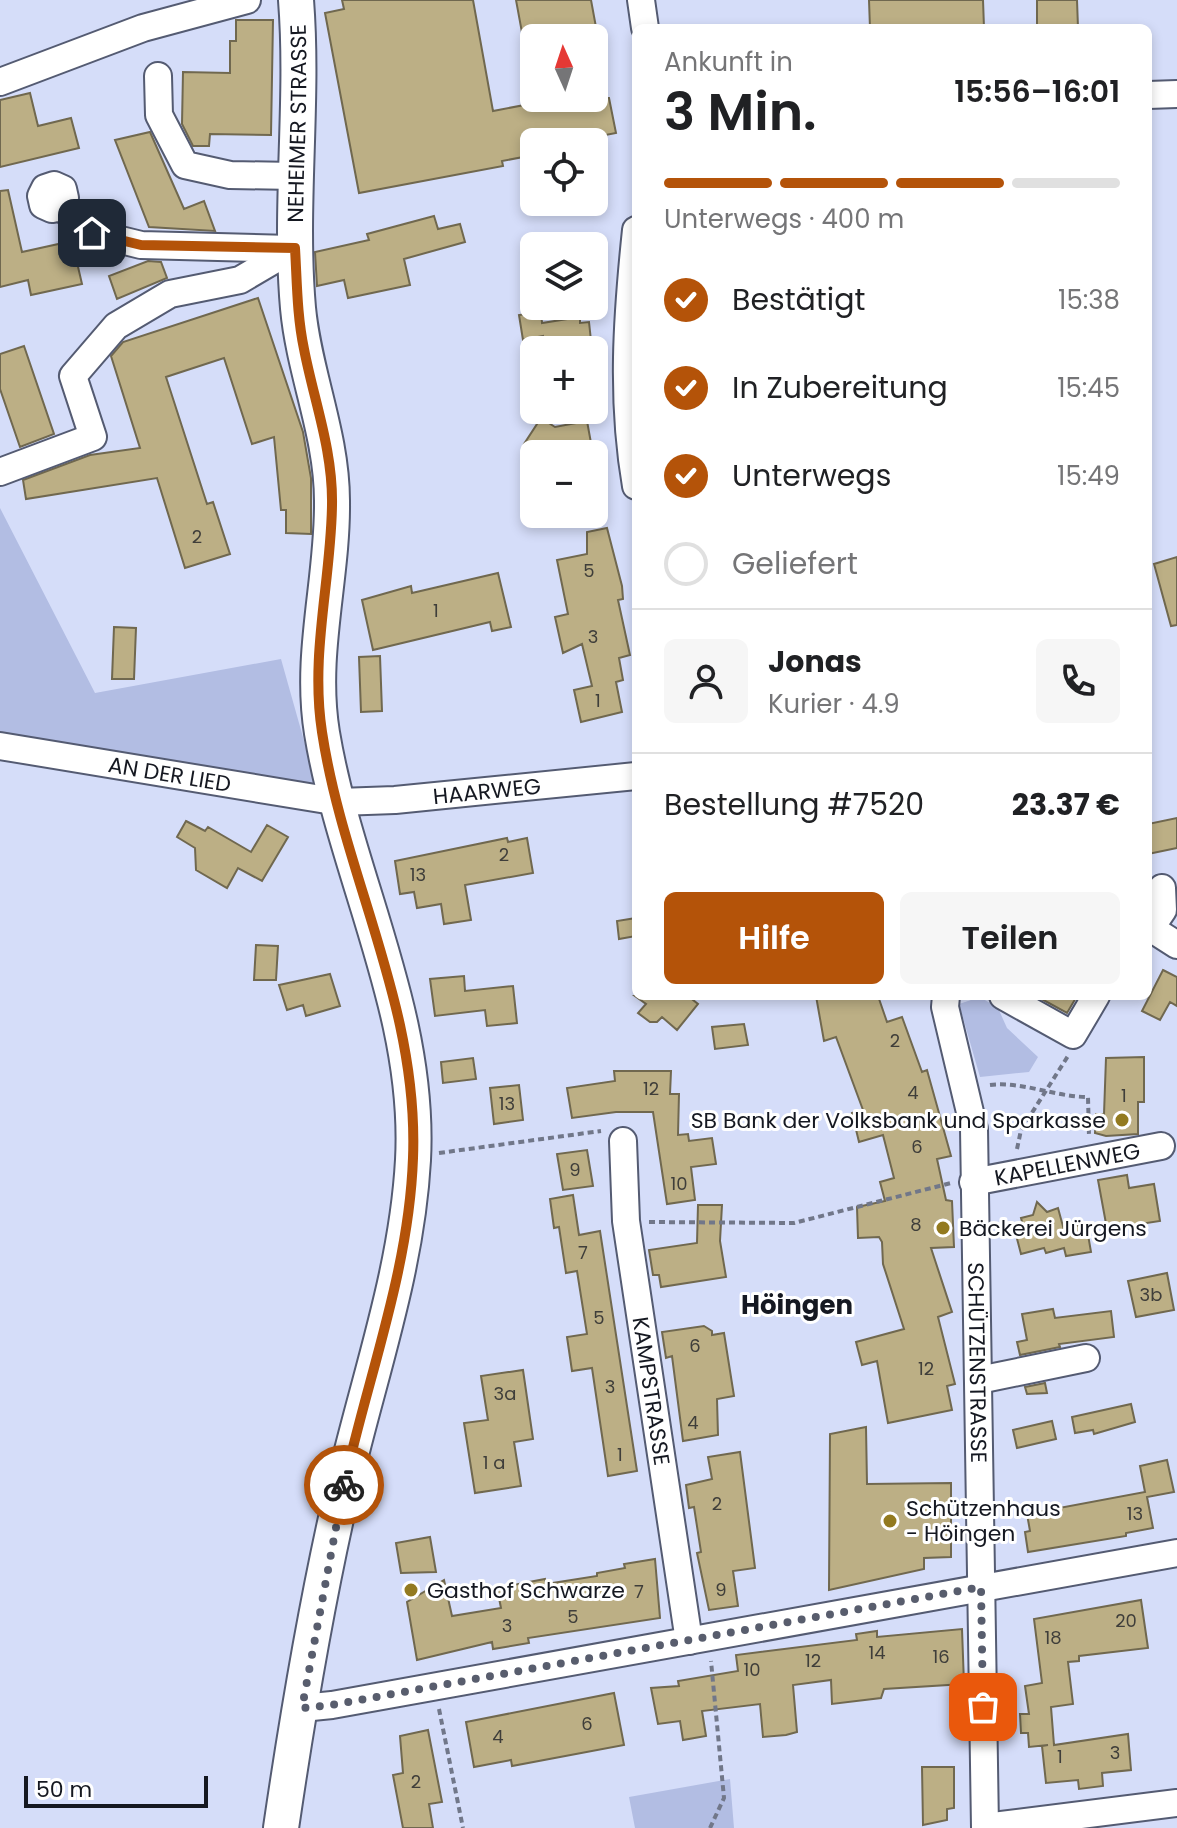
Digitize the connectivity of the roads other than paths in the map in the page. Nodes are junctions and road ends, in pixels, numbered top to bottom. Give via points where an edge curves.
1 (247, 0) edge
2 (296, 0) edge
3 (641, 0) edge
4 (644, 24) edge
5 (158, 76) dead end
6 (0, 82) edge
7 (1177, 94) edge
8 (1152, 95) edge
9 (295, 176) junction
10 (61, 207) dead end
11 (293, 249) junction
12 (632, 270) edge
13 (632, 441) edge
14 (0, 472) edge
15 (0, 746) edge
16 (632, 776) edge
17 (339, 802) junction
18 (1162, 888) edge
19 (1152, 927) edge
20 (1152, 931) edge
21 (1177, 945) edge
22 (946, 1000) edge
23 (1010, 1000) edge
24 (1094, 1000) edge
25 (623, 1141) road end
26 (1161, 1146) dead end
27 (973, 1182) junction
28 (1086, 1358) dead end
29 (979, 1380) junction
30 (1177, 1553) edge
31 (981, 1587) junction
32 (698, 1640) junction
33 (302, 1708) junction
34 (1177, 1803) edge
35 (281, 1828) edge
36 (985, 1828) edge

1 - 6 street via 143,28
2 - 9 main road, NEHEIMER STRASSE
3 - 4 street
5 - 9 street via 159,115 185,165 230,175
7 - 8 street
9 - 11 main road, NEHEIMER STRASSE
10 - 11 street, NEHEIMER STRASSE via 92,233 141,245
11 - 14 street via 240,280 170,294 116,326 73,376 93,437
11 - 17 main road, NEHEIMER STRASSE via 304,349 331,475 317,682 322,733
12 - 13 street via 625,341
15 - 17 street, AN DER LIED
16 - 17 street, HAARWEG
17 - 33 main road, NEHEIMER STRASSE via 404,1039 413,1157 406,1237 345,1481
18 - 19 street via 1163,910
20 - 21 street
22 - 27 street, SCHÜTZENSTRASSE via 974,1129
23 - 24 street via 1073,1035
25 - 32 street, KAMPSTRASSE via 626,1221
26 - 27 street, KAPELLENWEG
27 - 29 street, SCHÜTZENSTRASSE
28 - 29 street
29 - 31 street, SCHÜTZENSTRASSE
30 - 31 street
31 - 32 street
31 - 36 street, SCHÜTZENSTRASSE
32 - 33 street
33 - 35 main road, NEHEIMER STRASSE
34 - 36 street

